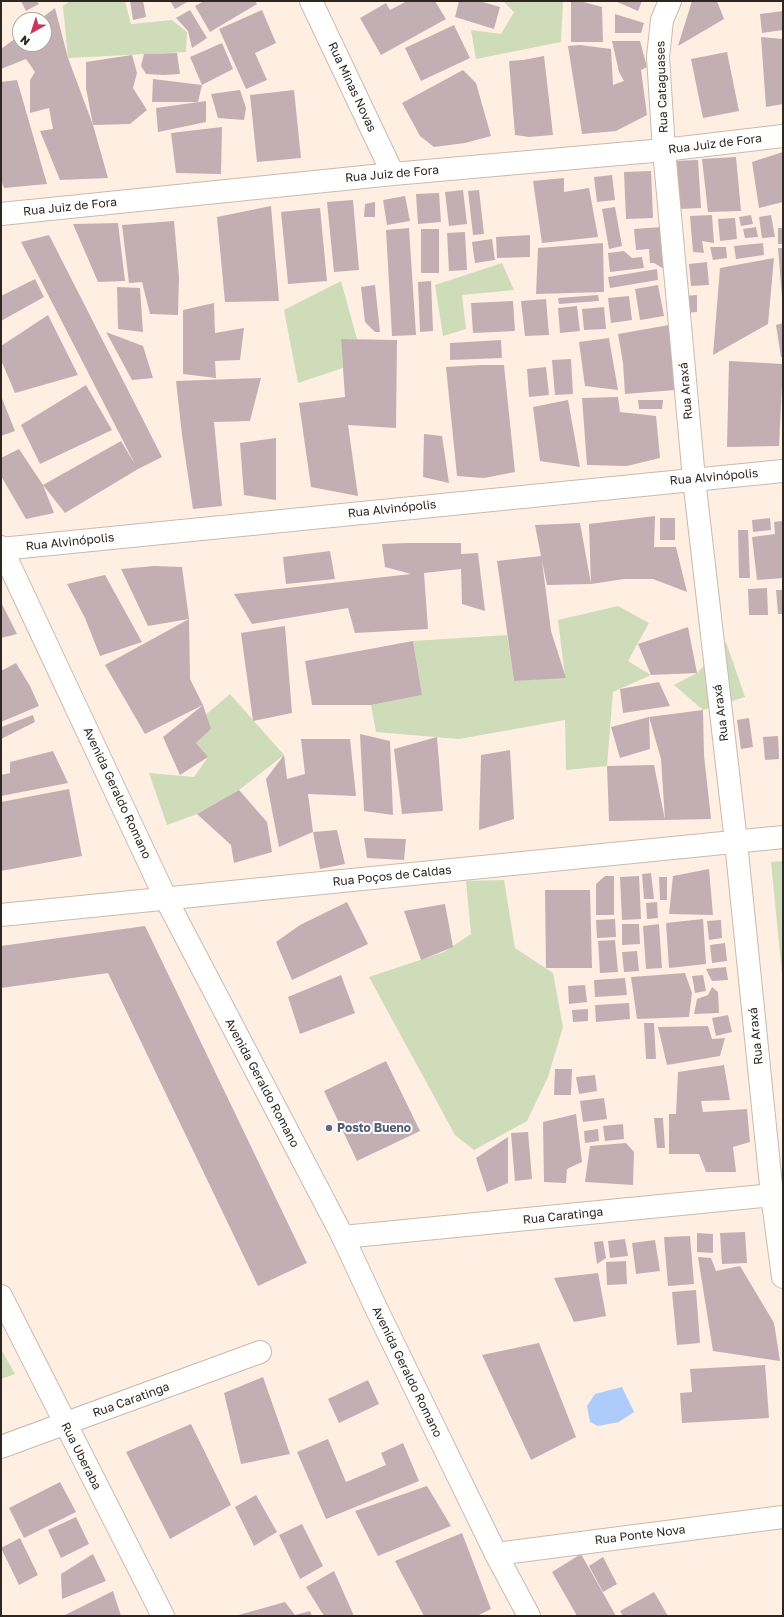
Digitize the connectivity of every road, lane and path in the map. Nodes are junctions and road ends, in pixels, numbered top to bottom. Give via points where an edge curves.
1 (670, 1) edge
2 (316, 4) edge
3 (783, 136) edge
4 (664, 150) junction
5 (393, 174) junction
6 (1, 214) edge
7 (783, 471) edge
8 (694, 479) junction
9 (1, 548) edge
10 (783, 837) edge
11 (736, 842) junction
12 (166, 899) junction
13 (1, 915) edge
14 (778, 1194) edge
15 (343, 1237) junction
16 (783, 1276) edge
17 (1, 1296) edge
18 (260, 1352) dead end
19 (64, 1424) junction
20 (1, 1447) edge
21 (783, 1517) edge
22 (496, 1554) junction
23 (163, 1616) edge
24 (529, 1616) edge

1 - 4 street, Rua Cataguases via 662,20 658,57
2 - 5 street, Rua Minas Novas
3 - 4 street, Rua Juiz de Fora
4 - 5 street, Rua Juiz de Fora
4 - 8 street, Rua Araxá
5 - 6 street, Rua Juiz de Fora
7 - 8 street, Rua Alvinópolis
8 - 9 street, Rua Alvinópolis
8 - 11 street, Rua Araxá
9 - 12 street, Avenida Geraldo Romano
10 - 11 street, Rua Poços de Caldas
11 - 12 street, Rua Poços de Caldas
11 - 14 street, Rua Araxá
12 - 13 street, Rua Poços de Caldas
12 - 15 street, Avenida Geraldo Romano
14 - 15 street, Rua Caratinga
14 - 16 street, Rua Araxá
15 - 22 street, Avenida Geraldo Romano
17 - 19 street, Rua Uberaba
18 - 19 street, Rua Caratinga
19 - 20 street, Rua Caratinga
19 - 23 street, Rua Uberaba
21 - 22 street, Rua Ponte Nova
22 - 24 street, Avenida Geraldo Romano

